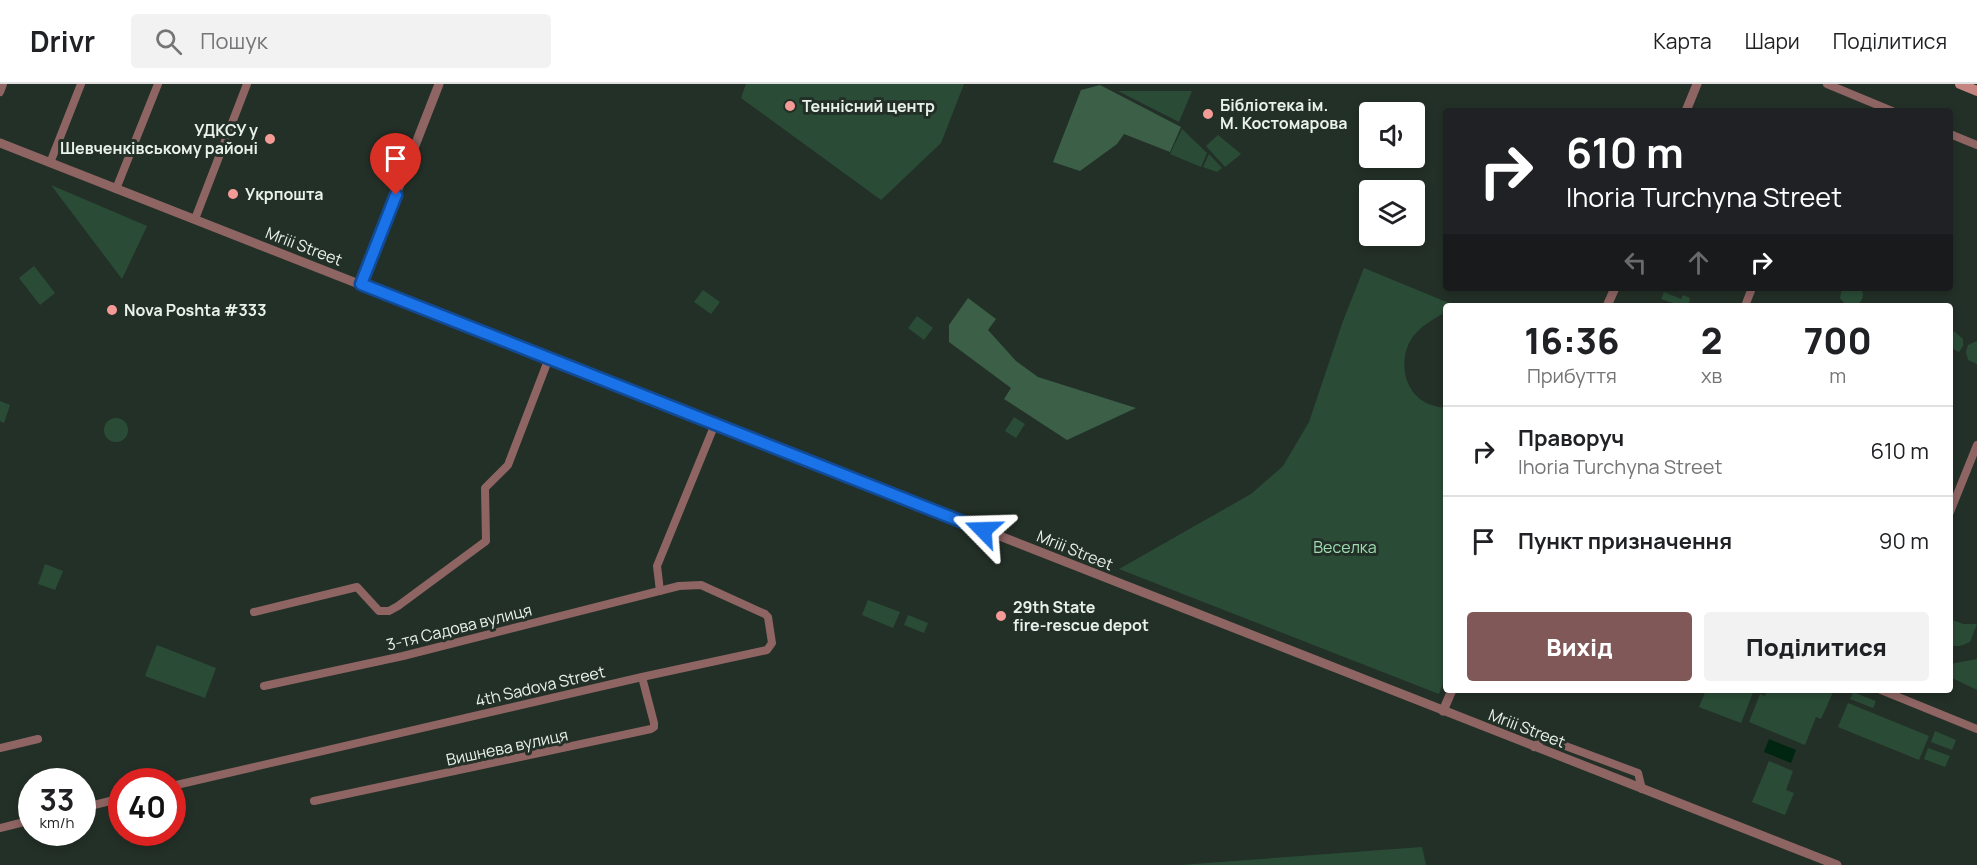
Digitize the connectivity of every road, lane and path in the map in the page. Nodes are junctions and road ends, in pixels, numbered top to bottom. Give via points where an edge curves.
1 (3, 84) edge
2 (81, 84) edge
3 (158, 84) edge
4 (246, 84) edge
5 (439, 84) edge
6 (1697, 84) edge
7 (1827, 84) edge
8 (0, 92) edge
9 (1687, 108) edge
10 (1885, 108) edge
11 (1953, 135) edge
12 (0, 143) edge
13 (1977, 145) edge
14 (50, 163) junction
15 (116, 189) junction
16 (195, 219) junction
17 (361, 284) junction
18 (549, 358) junction
19 (715, 424) junction
20 (1977, 445) edge
21 (1953, 505) edge
22 (660, 591) junction
23 (254, 612) dead end
24 (642, 677) junction
25 (264, 686) dead end
26 (1451, 693) edge
27 (1888, 693) edge
28 (1443, 711) junction
29 (1977, 729) edge
30 (38, 739) dead end
31 (0, 748) edge
32 (186, 783) edge
33 (314, 801) dead end
34 (18, 824) edge
35 (0, 828) edge
36 (1837, 865) edge

1 - 8 street
2 - 14 street
3 - 15 street
4 - 16 street
5 - 17 street
6 - 9 street
7 - 10 street
11 - 13 street
12 - 14 street, Mriii Street
14 - 15 street, Mriii Street
15 - 16 street, Mriii Street
16 - 17 street, Mriii Street
17 - 18 street, Mriii Street
18 - 19 street, Mriii Street
18 - 23 street via 508,465 485,488 486,541 384,612 357,587
19 - 22 street via 657,566
19 - 28 street, Mriii Street
20 - 21 street
22 - 24 street, 4th Sadova Street via 701,585 765,614 772,643 767,650
22 - 25 street, 3-тя Садова вулиця via 403,656
24 - 32 street, 4th Sadova Street
24 - 33 street, Вишнева вулиця via 654,723 651,729
26 - 28 street
27 - 29 street
28 - 36 street, Mriii Street
30 - 31 street
34 - 35 street

